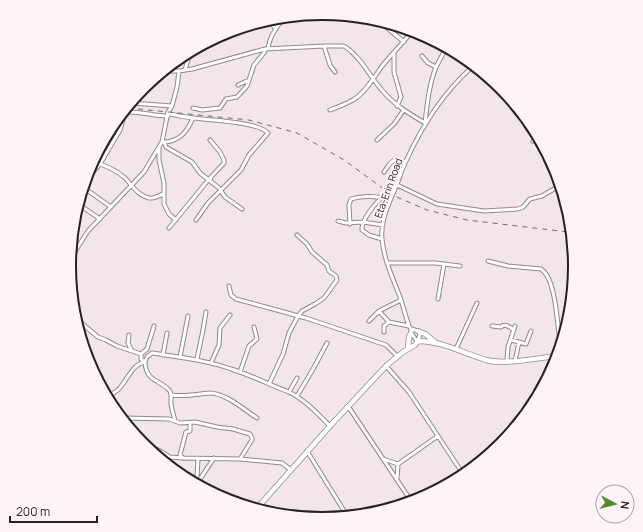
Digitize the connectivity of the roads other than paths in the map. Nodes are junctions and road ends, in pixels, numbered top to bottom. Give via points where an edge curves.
1 (279, 24) edge
2 (273, 25) edge
3 (276, 29) junction
4 (387, 29) edge
5 (408, 36) edge
6 (404, 42) junction
7 (324, 46) junction
8 (266, 49) junction
9 (394, 52) junction
10 (444, 53) edge
11 (422, 56) dead end
12 (188, 59) edge
13 (436, 68) junction
14 (185, 70) junction
15 (470, 70) edge
16 (172, 71) edge
17 (179, 71) junction
18 (335, 72) dead end
19 (249, 80) junction
20 (374, 80) junction
21 (238, 85) dead end
22 (138, 103) edge
23 (395, 104) junction
24 (172, 106) junction
25 (193, 108) dead end
26 (330, 110) dead end
27 (130, 111) edge
28 (404, 111) junction
29 (168, 114) junction
30 (194, 118) junction
31 (123, 120) edge
32 (425, 123) junction
33 (210, 140) dead end
34 (377, 140) dead end
35 (163, 142) junction
36 (159, 147) junction
37 (405, 162) junction
38 (100, 164) junction
39 (95, 170) edge
40 (384, 172) dead end
41 (210, 180) junction
42 (132, 185) junction
43 (397, 185) junction
44 (555, 189) edge
45 (220, 190) junction
46 (88, 191) edge
47 (164, 194) junction
48 (382, 197) junction
49 (390, 200) junction
50 (110, 207) junction
51 (83, 208) edge
52 (242, 209) dead end
53 (100, 218) junction
54 (176, 220) junction
55 (196, 220) dead end
56 (338, 221) dead end
57 (363, 222) junction
58 (350, 224) junction
59 (383, 225) junction
60 (169, 228) dead end
61 (298, 235) dead end
62 (382, 238) junction
63 (76, 250) edge
64 (488, 261) dead end
65 (387, 263) junction
66 (444, 264) junction
67 (460, 266) dead end
68 (229, 286) dead end
69 (438, 299) dead end
70 (401, 300) junction
71 (477, 303) dead end
72 (379, 311) junction
73 (206, 312) dead end
74 (230, 315) dead end
75 (188, 316) dead end
76 (298, 316) junction
77 (369, 321) dead end
78 (389, 322) junction
79 (83, 324) edge
80 (154, 326) dead end
81 (492, 326) dead end
82 (515, 326) dead end
83 (254, 327) dead end
84 (410, 330) junction
85 (514, 330) junction
86 (418, 331) junction
87 (530, 331) dead end
88 (559, 331) edge
89 (384, 332) dead end
90 (167, 333) dead end
91 (129, 335) dead end
92 (511, 340) junction
93 (418, 341) junction
94 (327, 342) dead end
95 (434, 342) junction
96 (519, 342) junction
97 (128, 343) junction
98 (124, 349) junction
99 (408, 349) junction
100 (456, 349) junction
101 (132, 351) junction
102 (141, 354) junction
103 (163, 355) junction
104 (397, 356) junction
105 (180, 357) junction
106 (550, 357) edge
107 (197, 360) junction
108 (507, 361) junction
109 (145, 362) junction
110 (515, 362) junction
111 (211, 363) junction
112 (386, 366) junction
113 (240, 372) junction
114 (297, 378) dead end
115 (269, 384) junction
116 (289, 392) junction
117 (112, 395) edge
118 (172, 395) junction
119 (297, 396) junction
120 (348, 406) junction
121 (128, 418) edge
122 (257, 418) dead end
123 (175, 421) junction
124 (190, 423) junction
125 (330, 426) junction
126 (438, 436) junction
127 (158, 450) edge
128 (307, 451) junction
129 (162, 452) joint
130 (183, 458) junction
131 (214, 458) junction
132 (382, 458) junction
133 (198, 459) junction
134 (240, 459) junction
135 (398, 464) junction
136 (460, 469) edge
137 (291, 470) junction
138 (196, 478) edge
139 (199, 480) edge
140 (396, 480) junction
141 (408, 496) edge
142 (260, 504) edge
143 (344, 511) edge

1 - 3 street
2 - 3 street
3 - 8 street
4 - 6 street
5 - 6 street
6 - 9 street
7 - 8 street
7 - 18 street
7 - 20 street via 344,46 350,49
8 - 14 street
8 - 19 street via 254,65
9 - 20 street
9 - 23 street via 394,72 401,97
10 - 13 street
11 - 13 street
12 - 14 street
13 - 32 street
14 - 17 street
15 - 32 street, Eta-Erin Road via 438,104
16 - 17 street
17 - 24 street
19 - 21 street
19 - 25 street via 237,97 226,99 220,108
20 - 23 street
20 - 26 street via 353,100
22 - 24 street
23 - 28 street
24 - 29 street
27 - 29 street
28 - 32 street
28 - 34 street
29 - 30 street
29 - 35 street
30 - 35 street via 188,130 172,141
30 - 45 street via 246,124 268,133 249,155 241,170
31 - 38 street
32 - 37 street, Eta-Erin Road
33 - 41 street via 220,152 224,163
35 - 36 street
35 - 41 street via 166,147 192,162 200,173
36 - 42 street via 144,172
36 - 47 street
37 - 40 street via 396,159
37 - 43 street, Eta-Erin Road
38 - 39 street
38 - 42 street via 116,172
41 - 45 street
41 - 54 street
42 - 47 street via 149,198
42 - 50 street
43 - 44 street via 437,204 484,211 518,209 530,199
43 - 49 street, Eta-Erin Road
45 - 52 street
45 - 55 street
46 - 50 street
47 - 54 street via 164,204
48 - 49 street
48 - 57 street via 373,205
48 - 58 street via 357,196 351,199
49 - 59 street, Eta-Erin Road
50 - 53 street
51 - 53 street
53 - 63 street
54 - 60 street
56 - 58 street
57 - 58 street
57 - 59 street
57 - 62 street via 362,230 369,235
59 - 62 street, Eta-Erin Road
61 - 76 street via 327,265 337,280 324,298
62 - 65 street, Eta-Erin Road
64 - 88 street via 544,271 553,292
65 - 66 street
65 - 70 street, Eta-Erin Road
66 - 67 street
66 - 69 street
68 - 76 street via 231,295 236,299
70 - 72 street
70 - 84 street, Eta-Erin Road
71 - 100 street
72 - 77 street
72 - 78 street
73 - 107 street
74 - 111 street via 220,328 219,345
75 - 105 street
76 - 104 street via 386,345
76 - 115 street
78 - 84 street
78 - 89 street via 384,326
79 - 98 street via 98,337
80 - 102 street via 147,349
81 - 85 street via 504,325
82 - 85 street
83 - 113 street via 257,339 249,346
84 - 86 street
84 - 93 street
84 - 99 street
85 - 92 street
86 - 93 street
86 - 95 street
87 - 96 street via 526,344
90 - 103 street
91 - 97 street
92 - 96 street
92 - 108 street
93 - 95 street
93 - 99 street
94 - 119 street
95 - 100 street
96 - 110 street
97 - 98 street
97 - 101 street
98 - 101 street
99 - 104 street
100 - 108 street via 487,360
101 - 102 street
102 - 109 street via 141,359
103 - 105 street
103 - 109 street via 152,354
104 - 112 street
105 - 107 street
106 - 110 street
107 - 111 street
108 - 110 street
109 - 117 street via 139,363
109 - 118 street via 149,375 170,390
111 - 113 street
112 - 120 street
112 - 126 street via 409,392
113 - 115 street
114 - 116 street
115 - 116 street
116 - 119 street
118 - 122 street via 216,394
118 - 123 street
119 - 125 street
120 - 125 street
120 - 132 street
121 - 123 street
123 - 124 street
124 - 130 street via 190,431 186,432 180,455
124 - 134 street via 250,434 252,440
125 - 128 street
126 - 135 street
126 - 136 street
127 - 129 street
128 - 137 street
128 - 143 street
129 - 130 street via 170,457
130 - 133 street
131 - 133 street
131 - 134 street
131 - 139 street
132 - 135 street
132 - 140 street
133 - 138 street
134 - 137 street via 282,463
135 - 140 street
137 - 142 street
140 - 141 street

